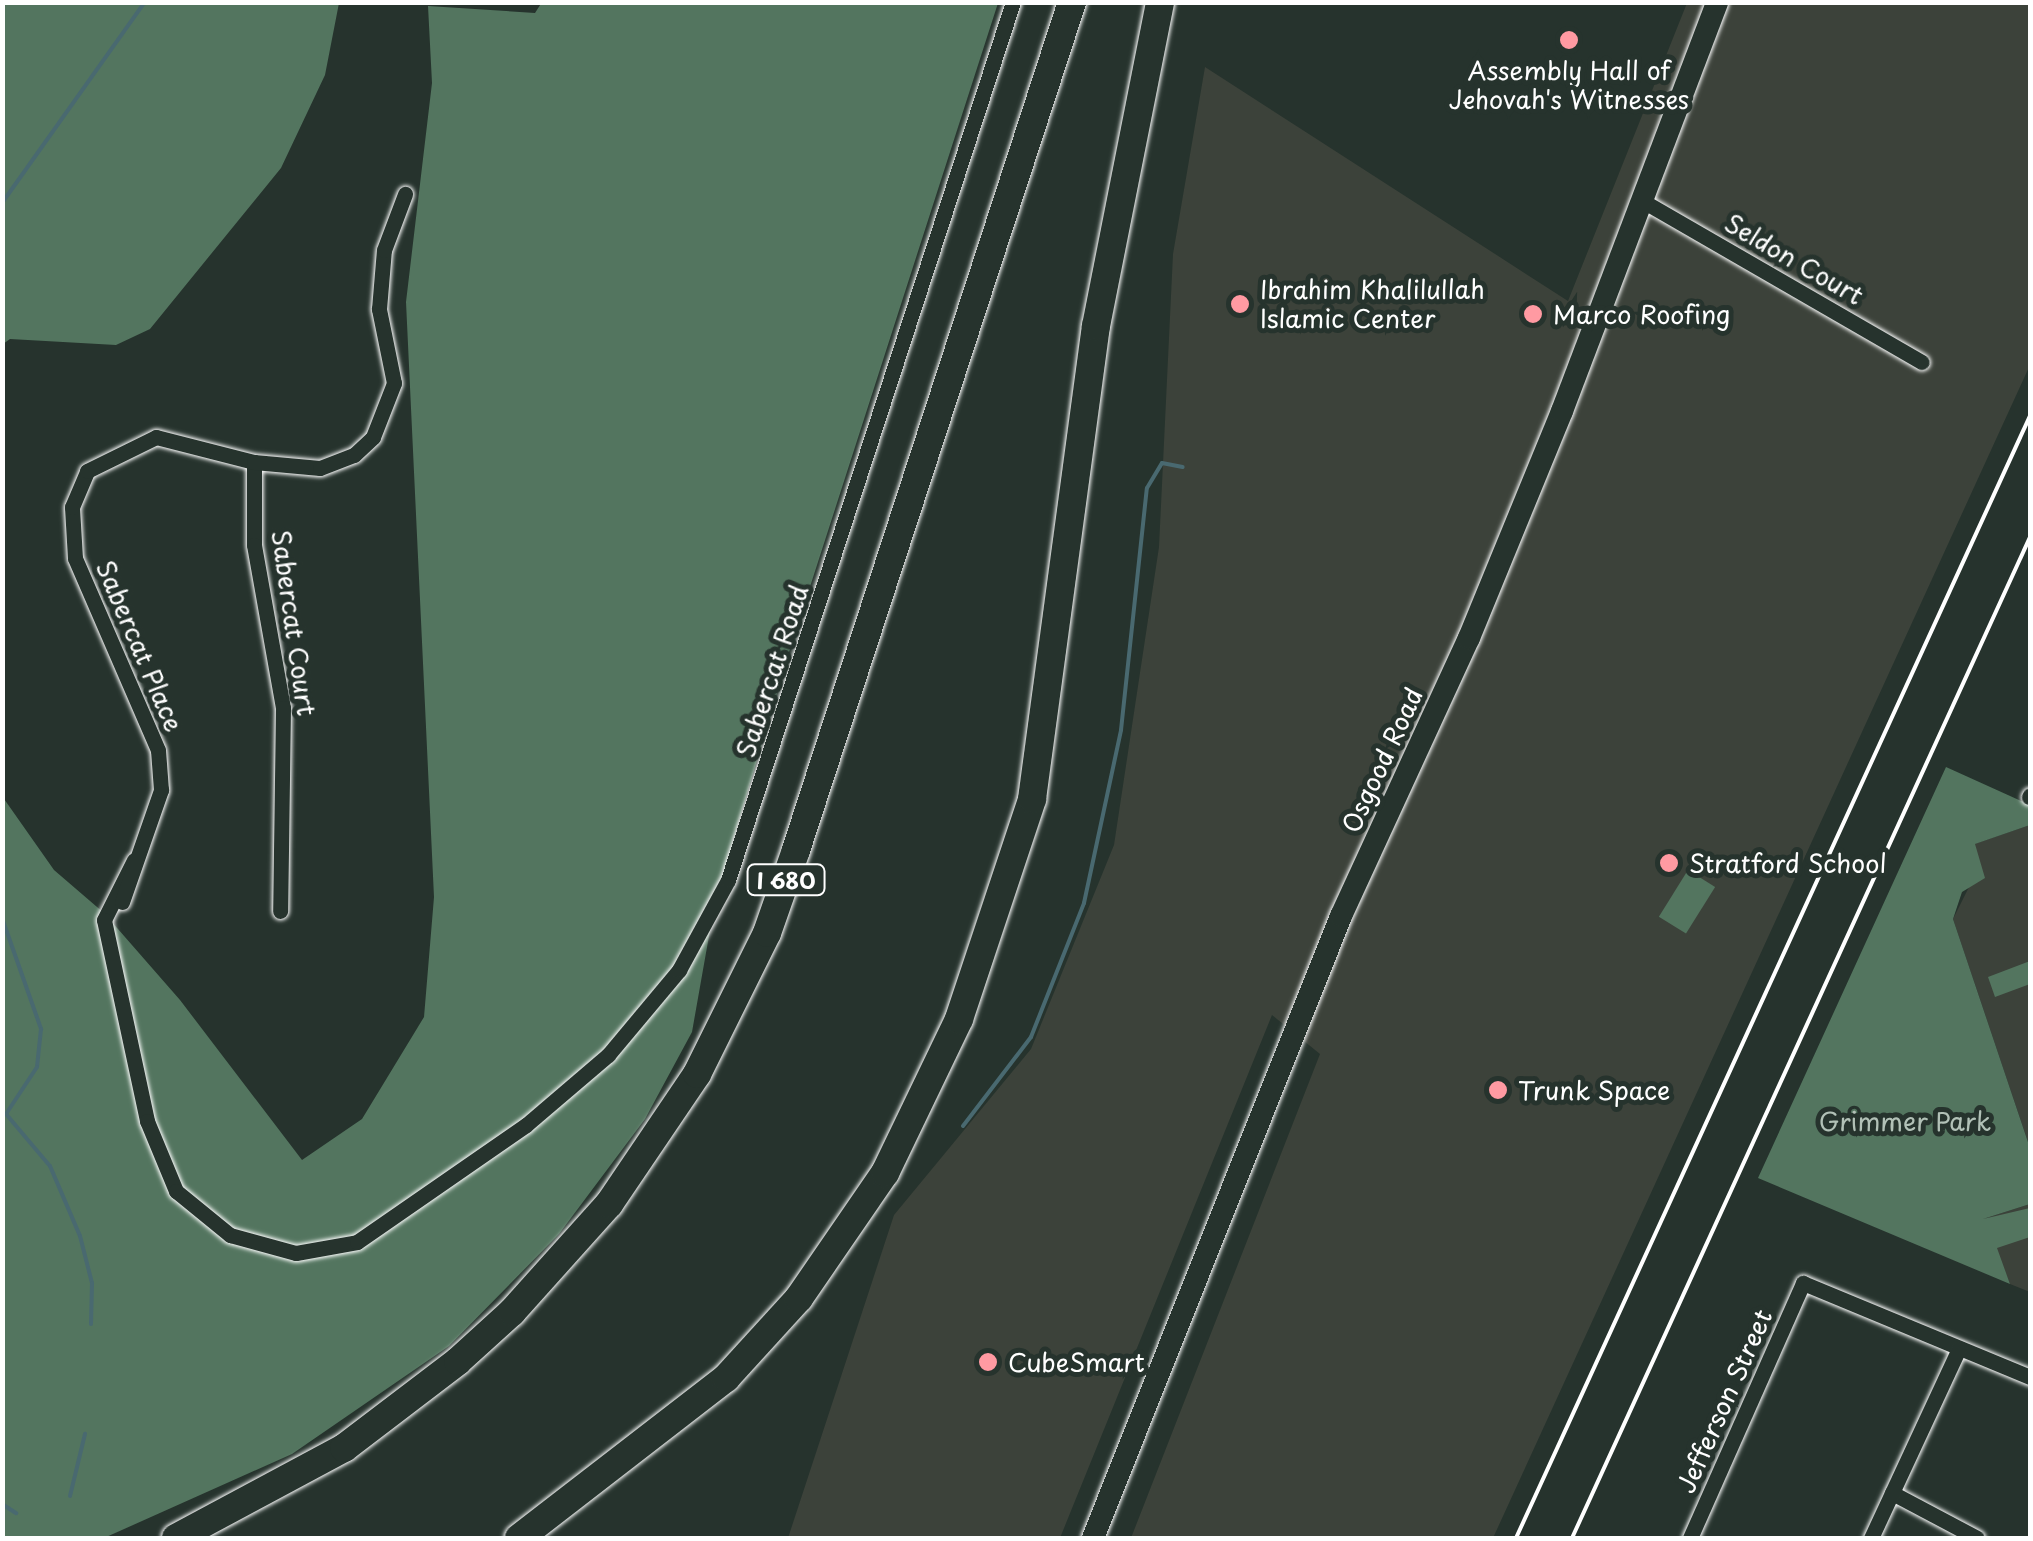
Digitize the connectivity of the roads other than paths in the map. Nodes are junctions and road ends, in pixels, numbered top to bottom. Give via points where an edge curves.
1 (1013, 2) edge
2 (1072, 2) edge
3 (1160, 2) edge
4 (1717, 2) edge
5 (406, 194) dead end
6 (1642, 200) junction
7 (1922, 362) dead end
8 (254, 462) junction
9 (280, 911) dead end
10 (384, 1228) joint
11 (1958, 1348) junction
12 (2030, 1378) edge
13 (1892, 1493) junction
14 (176, 1538) edge
15 (519, 1538) edge
16 (1093, 1538) edge
17 (1690, 1538) edge
18 (1871, 1538) edge
19 (1977, 1538) edge

1 - 10 street, Sabercat Road via 747,830 705,928 648,1012 608,1056
2 - 14 highway, I 680 via 785,883 734,1007 697,1074 609,1204 458,1361 344,1448
3 - 15 highway via 1099,309 1032,799 959,1019 885,1173 799,1298 726,1378
4 - 6 main road, Osgood Road
5 - 8 street, Sabercat Place via 384,250 379,308 394,383 373,436 354,455 320,468
6 - 7 street, Seldon Court
6 - 16 main road, Osgood Road via 1469,638 1340,916
8 - 9 street, Sabercat Court via 254,545 284,708
8 - 10 street, Sabercat Place via 156,437 87,471 72,508 75,558 158,750 160,790 134,860 137,868 107,924 147,1121 176,1191 200,1216 261,1248 326,1251
11 - 12 street
11 - 13 street
11 - 17 street, Jefferson Street via 1803,1283
13 - 18 street
13 - 19 street

